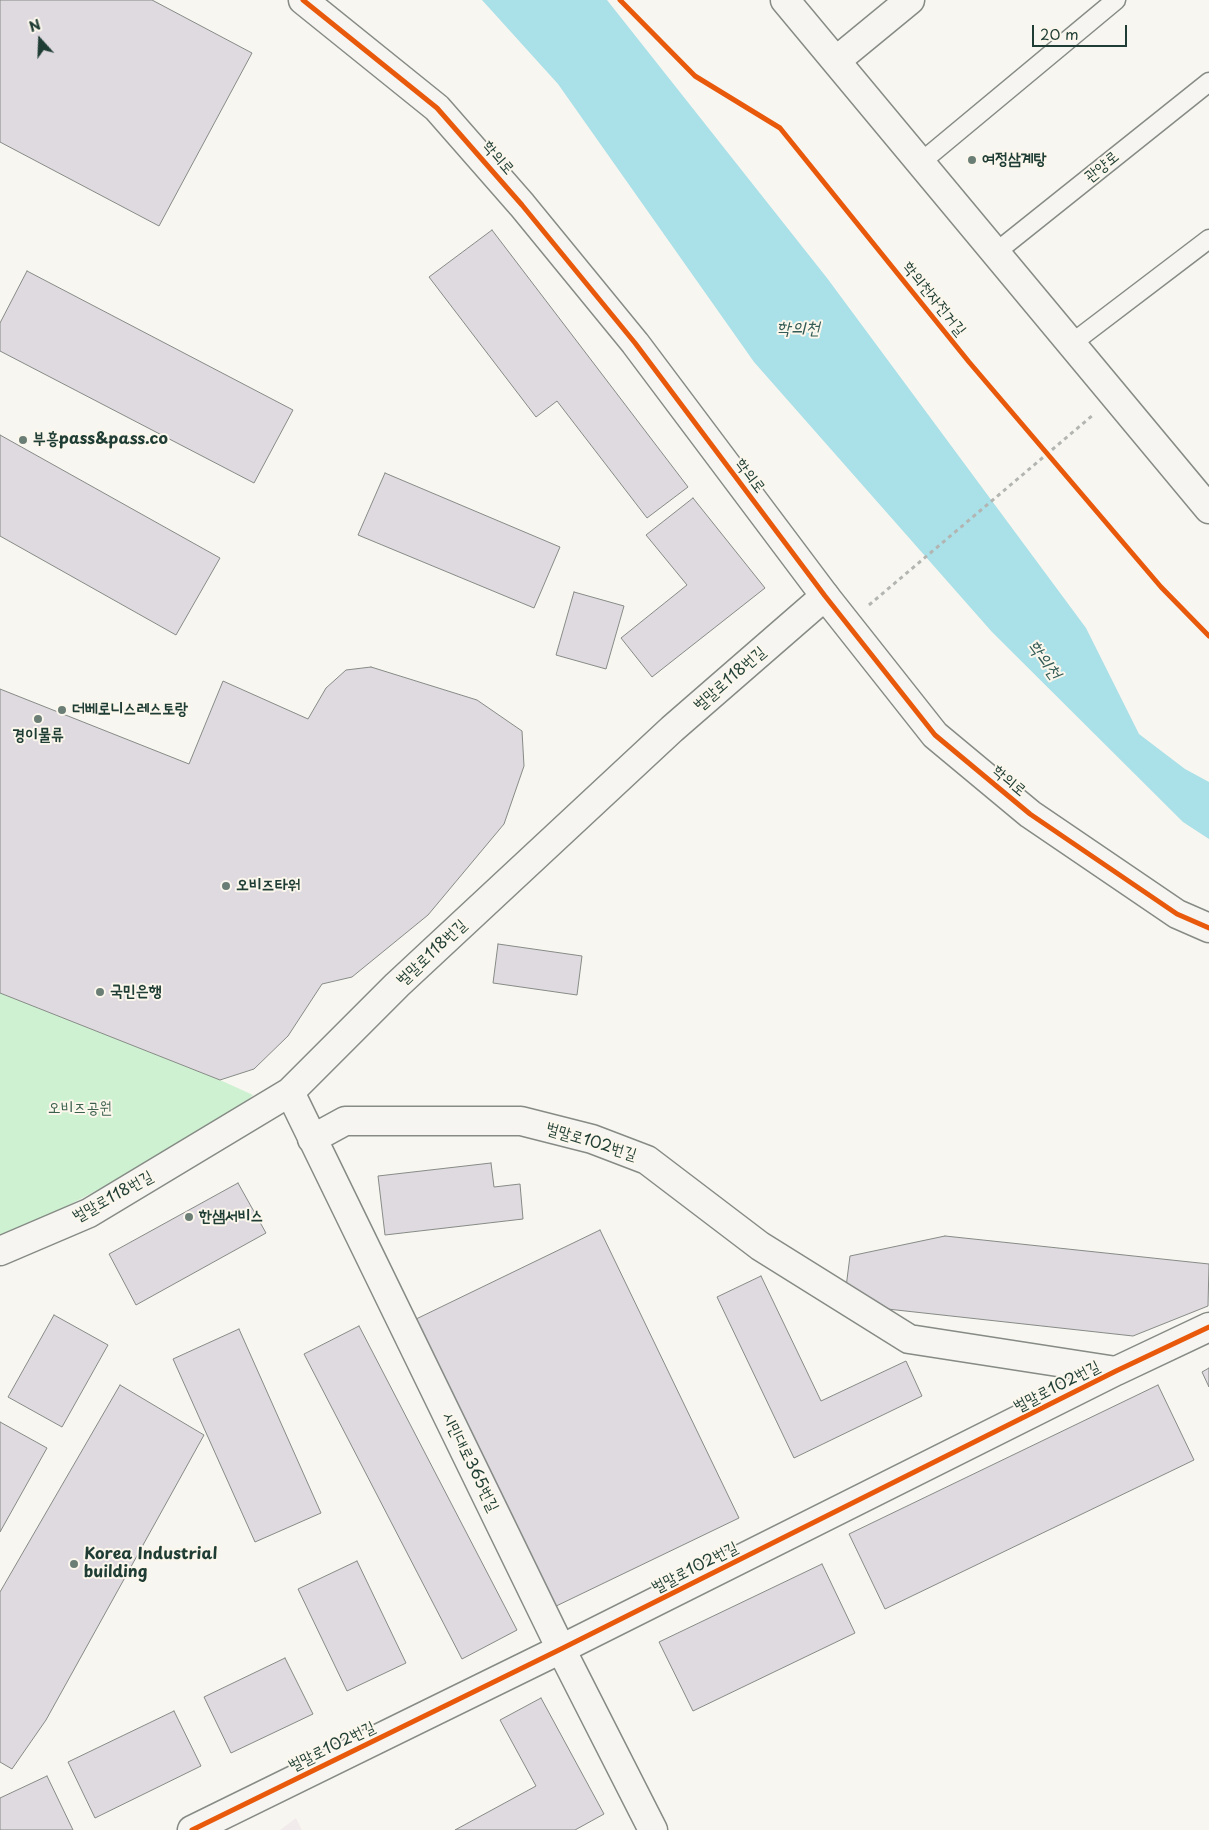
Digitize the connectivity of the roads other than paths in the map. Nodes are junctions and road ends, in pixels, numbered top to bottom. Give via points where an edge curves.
1 (303, 0) edge
2 (785, 0) edge
3 (910, 0) edge
4 (1116, 0) edge
5 (837, 60) junction
6 (1209, 82) edge
7 (920, 162) junction
8 (1209, 239) edge
9 (995, 253) junction
10 (1071, 344) junction
11 (1209, 509) edge
12 (825, 596) junction
13 (1209, 928) edge
14 (290, 1092) junction
15 (312, 1139) junction
16 (0, 1251) edge
17 (1209, 1328) edge
18 (1116, 1371) junction
19 (561, 1649) junction
20 (192, 1830) edge
21 (653, 1830) edge

1 - 12 street, 학의로 via 437,108 522,205 635,343
2 - 5 street
3 - 5 street
4 - 7 lane
5 - 7 street
6 - 9 lane, 관양로
7 - 9 street
8 - 10 lane
9 - 10 street
10 - 11 street
12 - 13 street, 학의로 via 935,735 1030,814 1177,914
12 - 14 street, 벌말로118번길 via 672,729 397,985
14 - 15 street, 시민대로365번길
14 - 16 street, 벌말로118번길 via 90,1213
15 - 18 street, 벌말로102번길 via 345,1121 521,1121 592,1139 647,1160 760,1246 909,1339
15 - 19 street, 시민대로365번길
17 - 18 street, 벌말로102번길
18 - 19 street, 벌말로102번길
19 - 20 street, 벌말로102번길
19 - 21 street, 시민대로365번길

